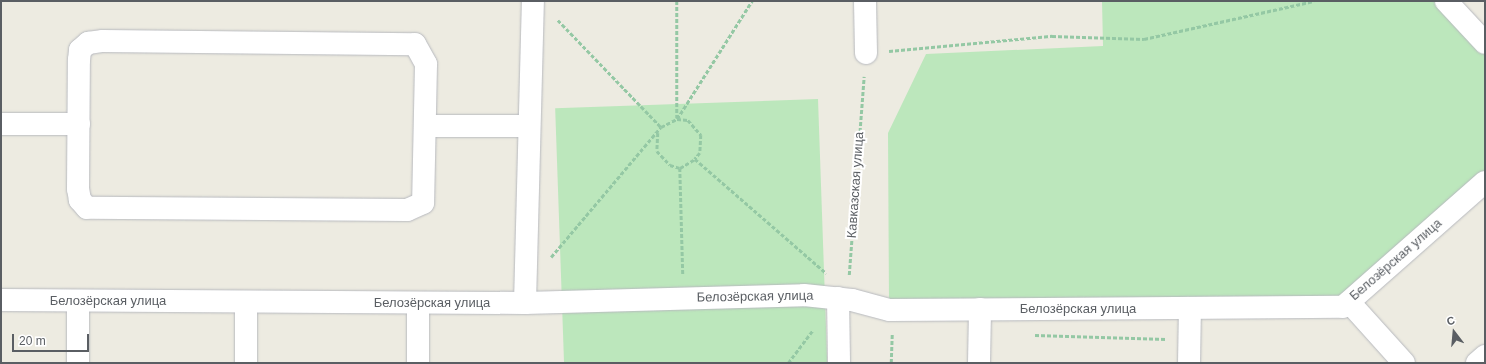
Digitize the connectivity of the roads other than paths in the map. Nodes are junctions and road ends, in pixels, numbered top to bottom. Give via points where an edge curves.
1 (533, 1) edge
2 (865, 1) edge
3 (1446, 1) edge
4 (1485, 43) edge
5 (866, 53) road end
6 (1, 124) edge
7 (78, 124) junction
8 (425, 126) junction
9 (529, 126) junction
10 (1484, 186) edge
11 (525, 295) junction
12 (843, 295) junction
13 (1, 300) edge
14 (78, 301) junction
15 (246, 302) junction
16 (1349, 302) junction
17 (418, 303) junction
18 (1190, 308) junction
19 (980, 309) junction
20 (1485, 356) edge
21 (78, 363) edge
22 (246, 363) edge
23 (418, 363) edge
24 (839, 363) edge
25 (979, 363) edge
26 (1189, 363) edge
27 (1404, 363) edge
28 (1477, 363) edge

1 - 9 street
2 - 5 street
3 - 4 street
6 - 7 street
7 - 8 street via 80,50 88,44 111,41 415,44 426,64
7 - 8 street via 78,189 80,200 87,208 400,210 423,203
8 - 9 street
9 - 11 street
10 - 16 street, Белозёрская улица
11 - 12 street, Белозёрская улица via 683,298
11 - 17 street, Белозёрская улица
12 - 19 street, Белозёрская улица via 890,310
12 - 24 street
13 - 14 street, Белозёрская улица
14 - 15 street, Белозёрская улица
14 - 21 street
15 - 17 street, Белозёрская улица
15 - 22 street
16 - 18 street, Белозёрская улица via 1343,307
16 - 27 street
17 - 23 street
18 - 19 street, Белозёрская улица
18 - 26 street
19 - 25 street
20 - 28 street

